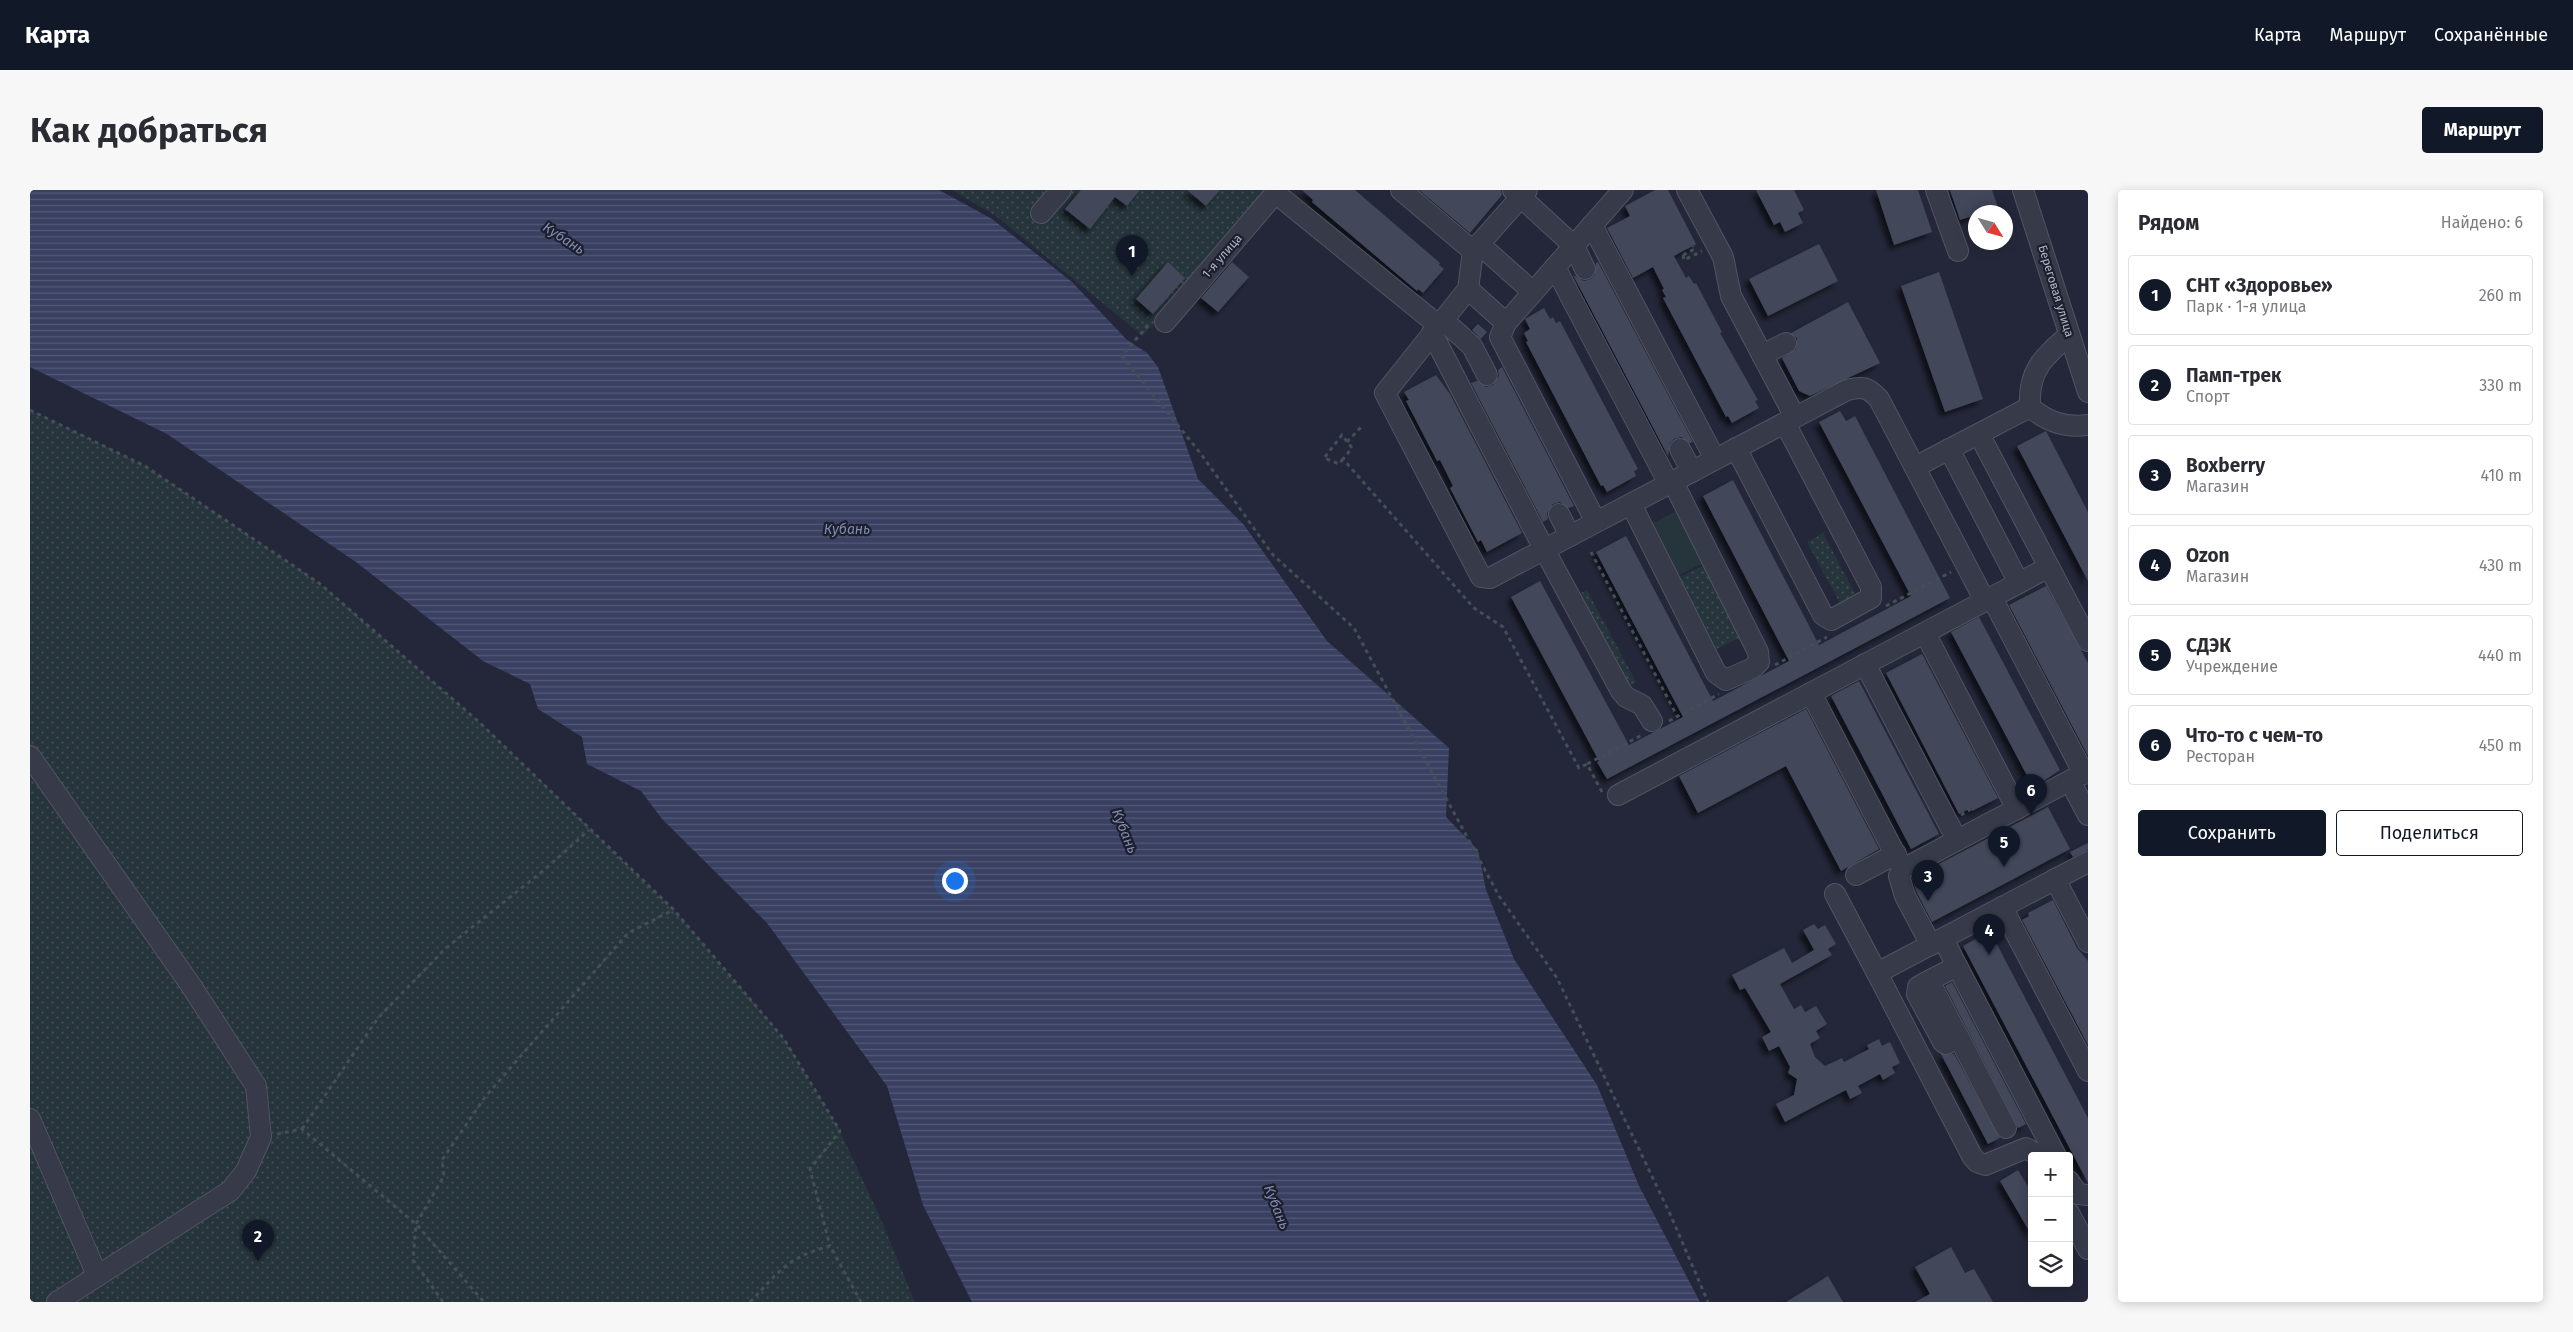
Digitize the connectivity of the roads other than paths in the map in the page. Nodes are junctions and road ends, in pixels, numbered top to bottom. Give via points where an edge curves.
1 (1062, 190) edge
2 (1401, 190) edge
3 (1623, 190) edge
4 (1687, 190) edge
5 (1936, 190) edge
6 (2023, 190) edge
7 (1520, 192) edge
8 (1281, 195) edge
9 (1041, 213) dead end
10 (1592, 225) junction
11 (1574, 246) junction
12 (1476, 248) junction
13 (1958, 252) dead end
14 (1555, 267) junction
15 (1585, 269) dead end
16 (1468, 289) junction
17 (1533, 292) junction
18 (1159, 320) road end
19 (1506, 323) junction
20 (1438, 326) junction
21 (2069, 335) junction
22 (1786, 343) dead end
23 (1762, 355) junction
24 (1487, 375) dead end
25 (2088, 392) edge
26 (2030, 407) junction
27 (1790, 420) junction
28 (2088, 424) edge
29 (1979, 434) junction
30 (1736, 448) junction
31 (1680, 449) dead end
32 (1949, 449) junction
33 (1715, 459) junction
34 (1915, 468) junction
35 (1692, 472) junction
36 (1671, 483) junction
37 (1631, 504) junction
38 (1558, 514) dead end
39 (1596, 522) junction
40 (1570, 536) junction
41 (1544, 550) junction
42 (2049, 567) junction
43 (2019, 583) junction
44 (1988, 600) junction
45 (1925, 633) junction
46 (2088, 641) edge
47 (1865, 664) junction
48 (1811, 693) junction
49 (1652, 722) dead end
50 (30, 756) edge
51 (2081, 775) edge
52 (1618, 795) dead end
53 (2017, 809) junction
54 (2088, 815) edge
55 (1957, 840) junction
56 (2088, 862) edge
57 (1877, 863) junction
58 (2055, 880) junction
59 (1835, 894) dead end
60 (2002, 907) junction
61 (1937, 942) junction
62 (2088, 942) edge
63 (1877, 974) junction
64 (1959, 978) junction
65 (1935, 992) dead end
66 (1959, 1038) junction
67 (2088, 1071) edge
68 (30, 1119) edge
69 (2006, 1128) dead end
70 (2032, 1152) edge
71 (2054, 1152) edge
72 (2073, 1187) edge
73 (2088, 1195) edge
74 (2073, 1221) edge
75 (2088, 1249) edge
76 (96, 1276) junction
77 (57, 1302) edge

1 - 9 street
2 - 12 street
3 - 10 street
4 - 23 street via 1703,240 1723,257 1731,296
5 - 13 street
6 - 21 street, Береговая улица
7 - 11 street
7 - 12 street via 1488,223
8 - 18 street, 1-я улица
8 - 20 street
10 - 11 street
10 - 33 street
11 - 14 street
11 - 15 street
12 - 16 street
12 - 17 street
14 - 17 street
14 - 36 street
16 - 19 street
16 - 20 street
17 - 19 street
19 - 39 street via 1500,337 1503,344
20 - 24 street via 1472,346
20 - 41 street
20 - 41 street via 1385,393 1478,574 1485,579 1490,578
21 - 25 street, Береговая улица
21 - 26 street via 2034,372 2029,390
22 - 23 street
23 - 27 street
26 - 28 street via 2044,418 2061,424
26 - 29 street
27 - 30 street
27 - 30 street via 1871,587 1871,598 1858,607 1832,620 1823,615
27 - 34 street via 1861,386 1871,390 1879,399
29 - 32 street
29 - 42 street
30 - 33 street
31 - 35 street
32 - 34 street
32 - 43 street
33 - 35 street
34 - 44 street
35 - 36 street
36 - 37 street
36 - 37 street via 1758,652 1759,662 1753,668 1726,680 1716,673
37 - 39 street
38 - 40 street
39 - 40 street
40 - 41 street
41 - 49 street via 1623,695 1642,705
42 - 43 street
42 - 46 street
43 - 44 street
44 - 45 street
44 - 51 street
45 - 47 street
45 - 53 street via 2002,788
47 - 48 street
47 - 55 street
48 - 52 street
48 - 57 street
50 - 76 street via 190,984 256,1086 261,1137 246,1171 230,1191
51 - 53 street
51 - 54 street
53 - 55 street
55 - 57 street
56 - 58 street
57 - 61 street via 1899,876 1905,896
58 - 60 street
58 - 62 street via 2064,905
59 - 63 street
60 - 61 street
60 - 67 street
61 - 63 street
61 - 64 street
63 - 70 street via 1977,1162 1985,1165 2026,1148
64 - 66 street via 1921,984 1916,991 1942,1040 1946,1044
64 - 71 street
65 - 66 street
66 - 69 street
68 - 76 street
72 - 73 street via 2078,1194
74 - 75 street
76 - 77 street

